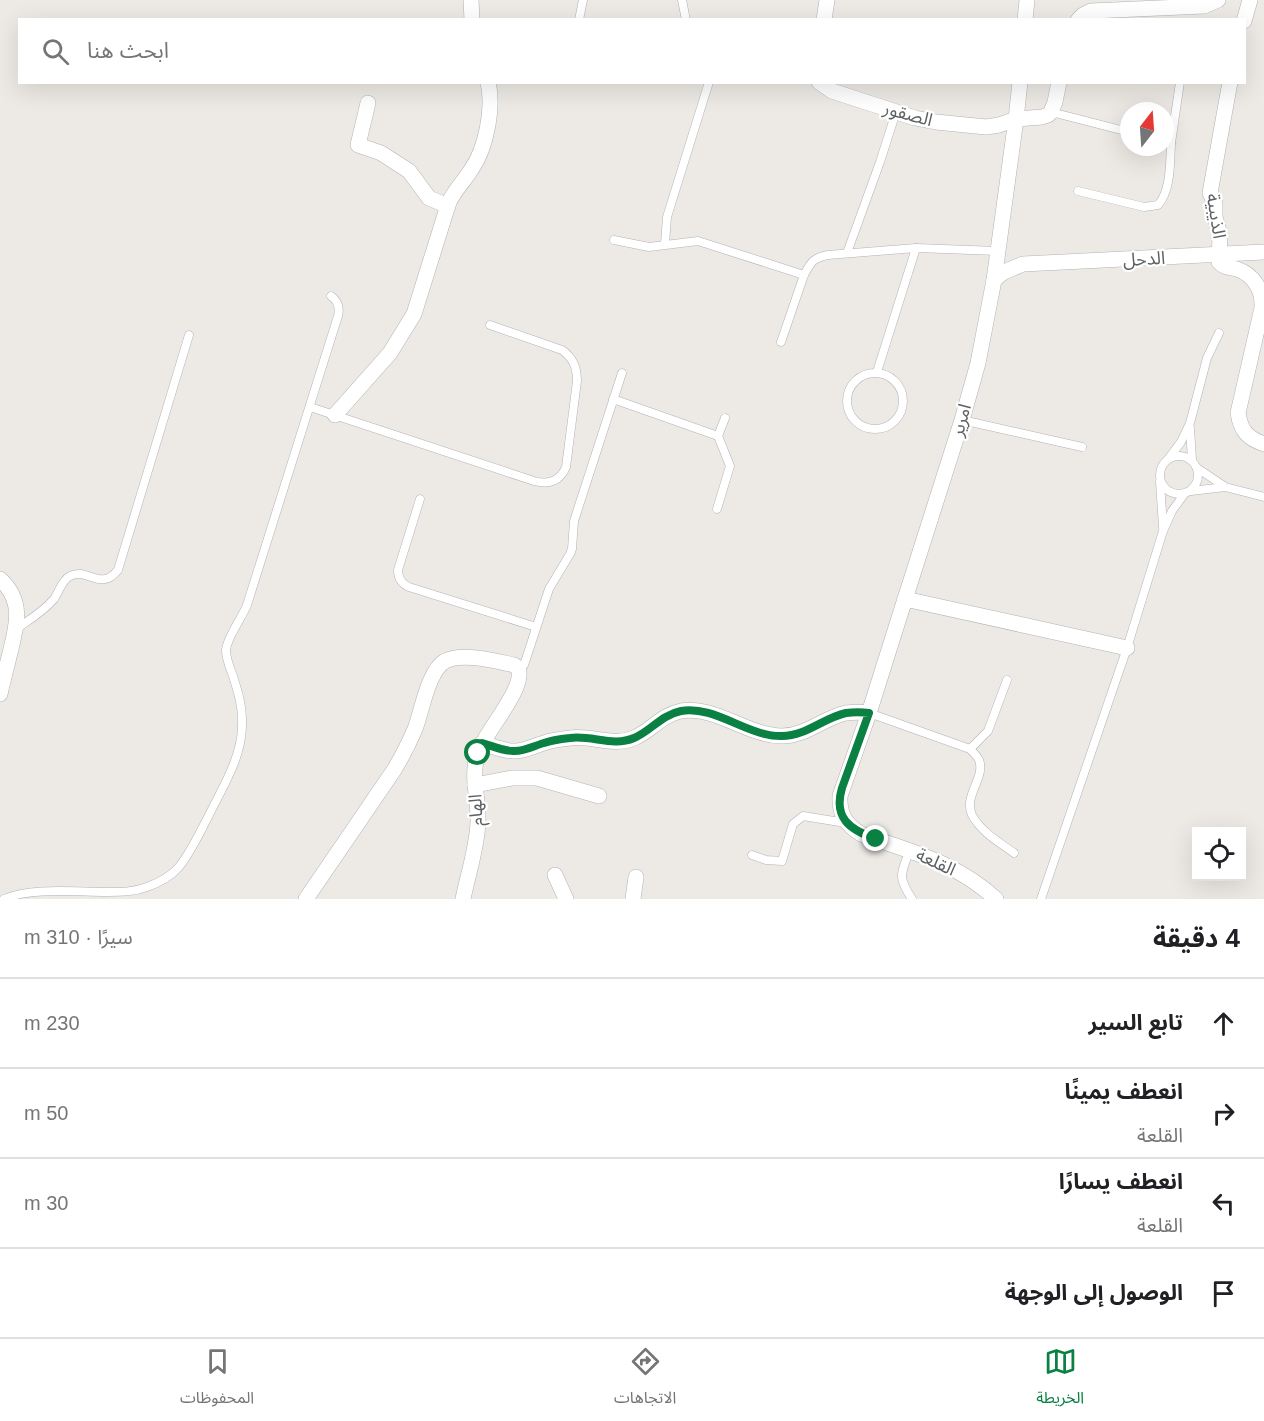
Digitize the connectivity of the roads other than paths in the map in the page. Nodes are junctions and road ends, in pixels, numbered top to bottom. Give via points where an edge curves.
1 (471, 0) edge
2 (584, 0) edge
3 (682, 0) edge
4 (1027, 0) edge
5 (1218, 0) edge
6 (1250, 0) edge
7 (472, 18) edge
8 (580, 18) edge
9 (686, 18) edge
10 (1025, 18) edge
11 (1080, 18) edge
12 (1246, 18) edge
13 (488, 84) edge
14 (708, 84) edge
15 (1020, 84) edge
16 (1058, 84) edge
17 (1180, 84) edge
18 (1230, 84) edge
19 (826, 85) edge
20 (368, 104) dead end
21 (896, 112) junction
22 (1051, 112) junction
23 (1174, 113) edge
24 (1016, 119) junction
25 (986, 128) junction
26 (1120, 130) edge
27 (1012, 145) junction
28 (1167, 156) edge
29 (1078, 191) dead end
30 (448, 206) junction
31 (614, 240) dead end
32 (665, 244) junction
33 (916, 248) junction
34 (998, 251) junction
35 (1264, 252) edge
36 (847, 254) junction
37 (1219, 256) junction
38 (1023, 264) junction
39 (804, 275) junction
40 (994, 280) junction
41 (331, 296) dead end
42 (490, 325) dead end
43 (1219, 333) dead end
44 (189, 335) dead end
45 (781, 342) dead end
46 (877, 372) junction
47 (622, 373) dead end
48 (613, 399) junction
49 (310, 407) junction
50 (335, 415) junction
51 (725, 417) dead end
52 (962, 420) junction
53 (1190, 423) junction
54 (718, 436) junction
55 (1264, 444) edge
56 (1082, 447) dead end
57 (1169, 458) junction
58 (1192, 460) junction
59 (1197, 468) junction
60 (1160, 479) junction
61 (1225, 487) junction
62 (1187, 492) junction
63 (1264, 497) edge
64 (420, 499) dead end
65 (717, 509) dead end
66 (1163, 531) junction
67 (0, 579) edge
68 (905, 599) junction
69 (536, 627) junction
70 (16, 629) junction
71 (1127, 648) junction
72 (519, 670) junction
73 (1007, 680) dead end
74 (0, 694) edge
75 (869, 713) junction
76 (482, 743) junction
77 (970, 749) junction
78 (475, 785) junction
79 (599, 796) dead end
80 (846, 823) junction
81 (910, 850) junction
82 (1014, 853) dead end
83 (752, 855) dead end
84 (555, 875) dead end
85 (636, 877) dead end
86 (3, 899) edge
87 (306, 899) edge
88 (463, 899) edge
89 (566, 899) edge
90 (633, 899) edge
91 (912, 899) edge
92 (996, 899) edge
93 (1041, 899) edge

1 - 7 street
2 - 8 lane
3 - 9 lane
4 - 10 street
5 - 11 street via 1203,6 1091,11
6 - 12 street
13 - 30 street via 490,114 482,145
14 - 32 lane via 667,217
15 - 24 street
16 - 22 street
17 - 23 lane
18 - 37 street, الذيبية via 1210,193 1221,239
19 - 21 street, الصقور
20 - 30 street via 358,145 381,153 409,171 429,198
21 - 25 street, الصقور
21 - 36 lane
22 - 24 street, الصقور via 1042,117
22 - 26 lane
24 - 25 street, الصقور
24 - 27 street, امرير
25 - 27 street, الصقور
27 - 34 street, امرير
28 - 29 lane via 1165,194 1158,205 1144,207
30 - 50 street via 414,314 390,352
31 - 32 lane via 649,247
32 - 39 lane via 698,241
33 - 34 lane
33 - 36 lane
33 - 46 lane
34 - 38 street
34 - 40 street, امرير
35 - 37 street, الدحل
36 - 39 lane via 818,257
37 - 38 street, الدحل
37 - 55 street via 1223,266 1252,278 1262,298 1238,413 1245,433
38 - 40 street
39 - 45 lane
40 - 52 street, امرير
41 - 49 lane via 338,303 339,312
42 - 50 lane via 562,350 575,363 577,381 567,467 557,479 542,483
43 - 53 lane via 1207,358
44 - 70 lane via 118,570 111,578 100,580 71,575 46,607
46 - 46 lane via 892,377 902,390 904,406 896,421 882,429 866,428 852,418 846,403 850,387 861,376
47 - 48 lane
48 - 54 lane
48 - 69 lane via 574,521 572,549 549,589
49 - 50 lane
49 - 86 lane via 247,605 226,648 242,714 240,748 185,858 164,879 132,891 23,892
51 - 54 lane
52 - 56 lane
52 - 68 street, امرير
53 - 57 lane
53 - 58 lane
54 - 65 lane via 730,466
57 - 58 lane via 1181,455
57 - 60 lane via 1162,465
58 - 59 lane
59 - 61 lane
59 - 62 lane via 1197,481
60 - 62 lane via 1173,493
60 - 66 lane
61 - 62 lane
61 - 63 lane
62 - 66 lane
64 - 69 lane via 398,570 402,583
66 - 71 lane
67 - 70 street via 16,603
68 - 71 street
68 - 75 street, امرير
69 - 72 lane
70 - 74 street
71 - 93 lane
72 - 76 street, الهام via 509,702
72 - 87 street via 494,660 467,658 450,659 437,668 403,756
73 - 77 lane via 988,730
75 - 76 street via 846,713 799,734 784,736 688,710 670,714 626,741 573,737 514,751
75 - 77 lane
75 - 80 street via 840,796 839,806
76 - 78 street, الهام via 475,764
77 - 82 lane via 981,768 969,803 972,813 982,829
78 - 79 street via 537,778
78 - 88 street, الهام via 477,832
80 - 81 street, القلعة via 861,834
80 - 83 lane via 803,816 793,824 782,861
81 - 91 lane via 901,876
81 - 92 street, القلعة via 945,864
84 - 89 street
85 - 90 street

